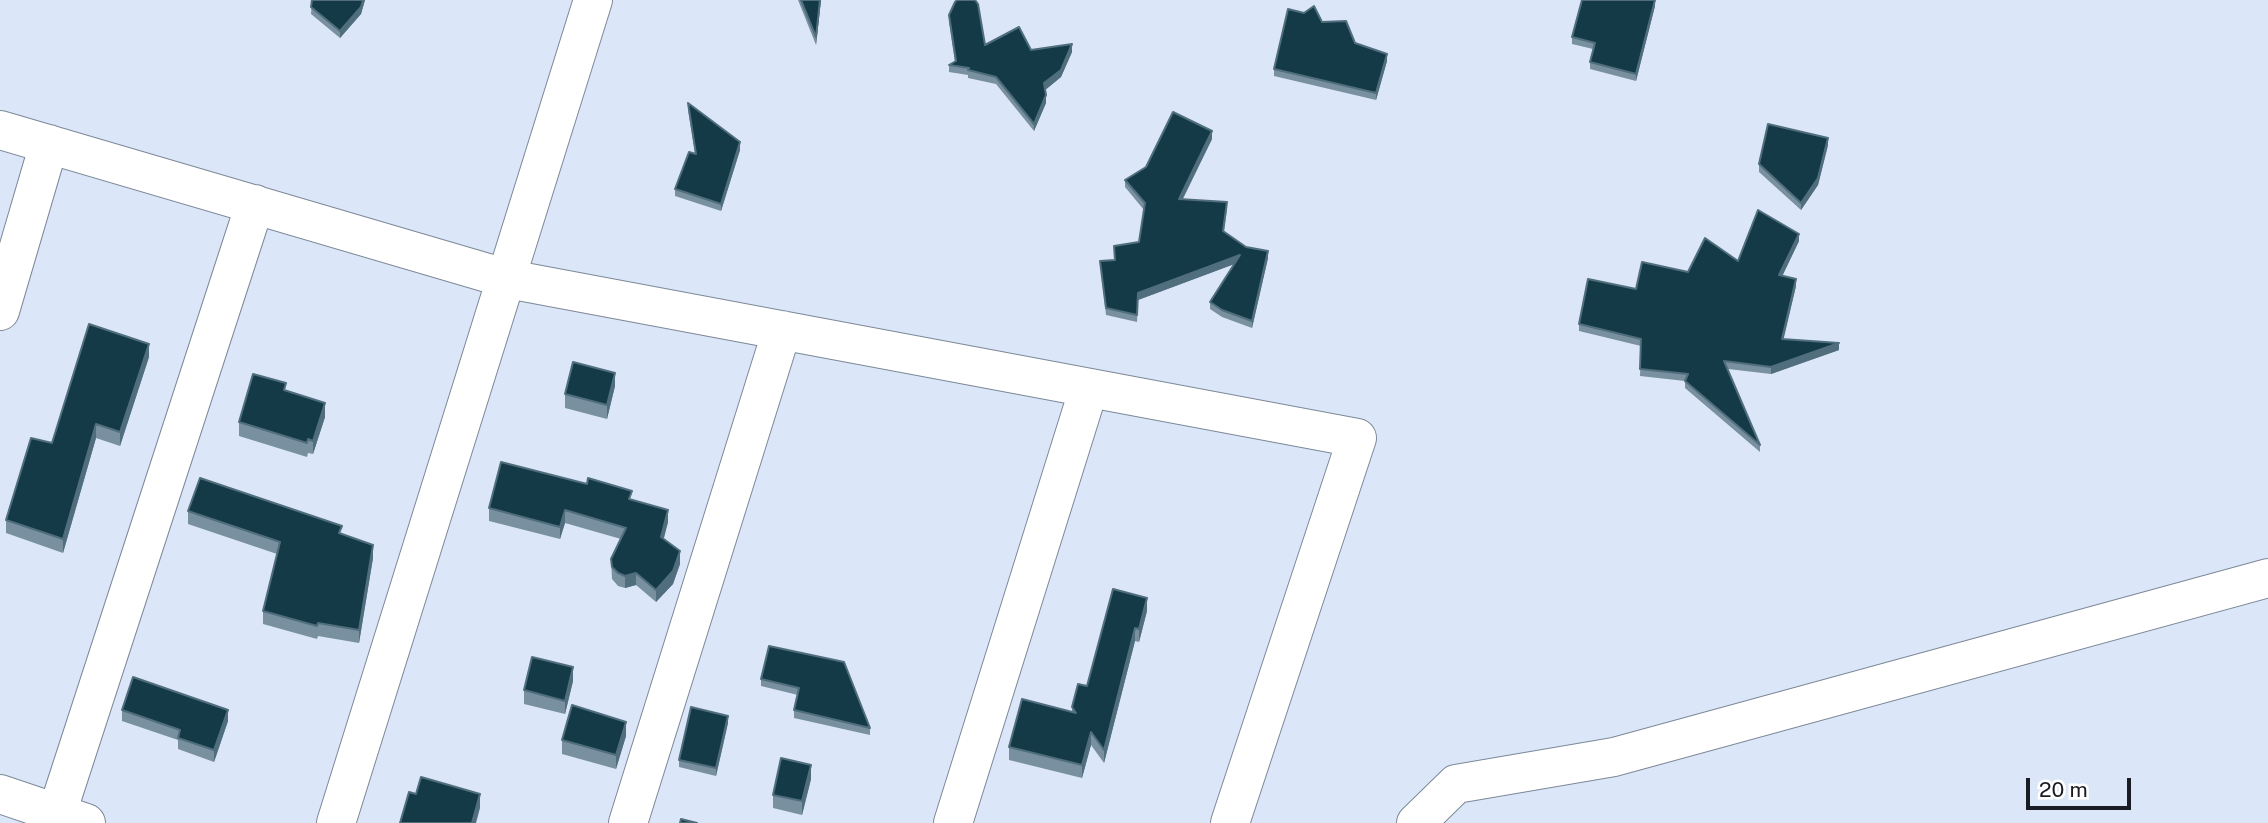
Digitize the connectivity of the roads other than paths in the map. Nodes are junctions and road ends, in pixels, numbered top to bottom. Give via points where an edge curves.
1 (593, 0) edge
2 (0, 130) edge
3 (49, 144) junction
4 (255, 204) junction
5 (508, 279) junction
6 (0, 311) edge
7 (782, 330) junction
8 (1089, 388) junction
9 (2268, 578) edge
10 (0, 794) edge
11 (72, 818) edge
12 (336, 823) edge
13 (628, 823) edge
14 (953, 823) edge
15 (1230, 823) edge
16 (1416, 823) edge

1 - 5 street
2 - 3 street
3 - 4 street
3 - 6 street
4 - 5 street
4 - 11 street
5 - 7 street
5 - 12 street
7 - 8 street
7 - 13 street
8 - 14 street
8 - 15 street via 1357,438
9 - 16 street via 1614,757 1456,783
10 - 11 street

